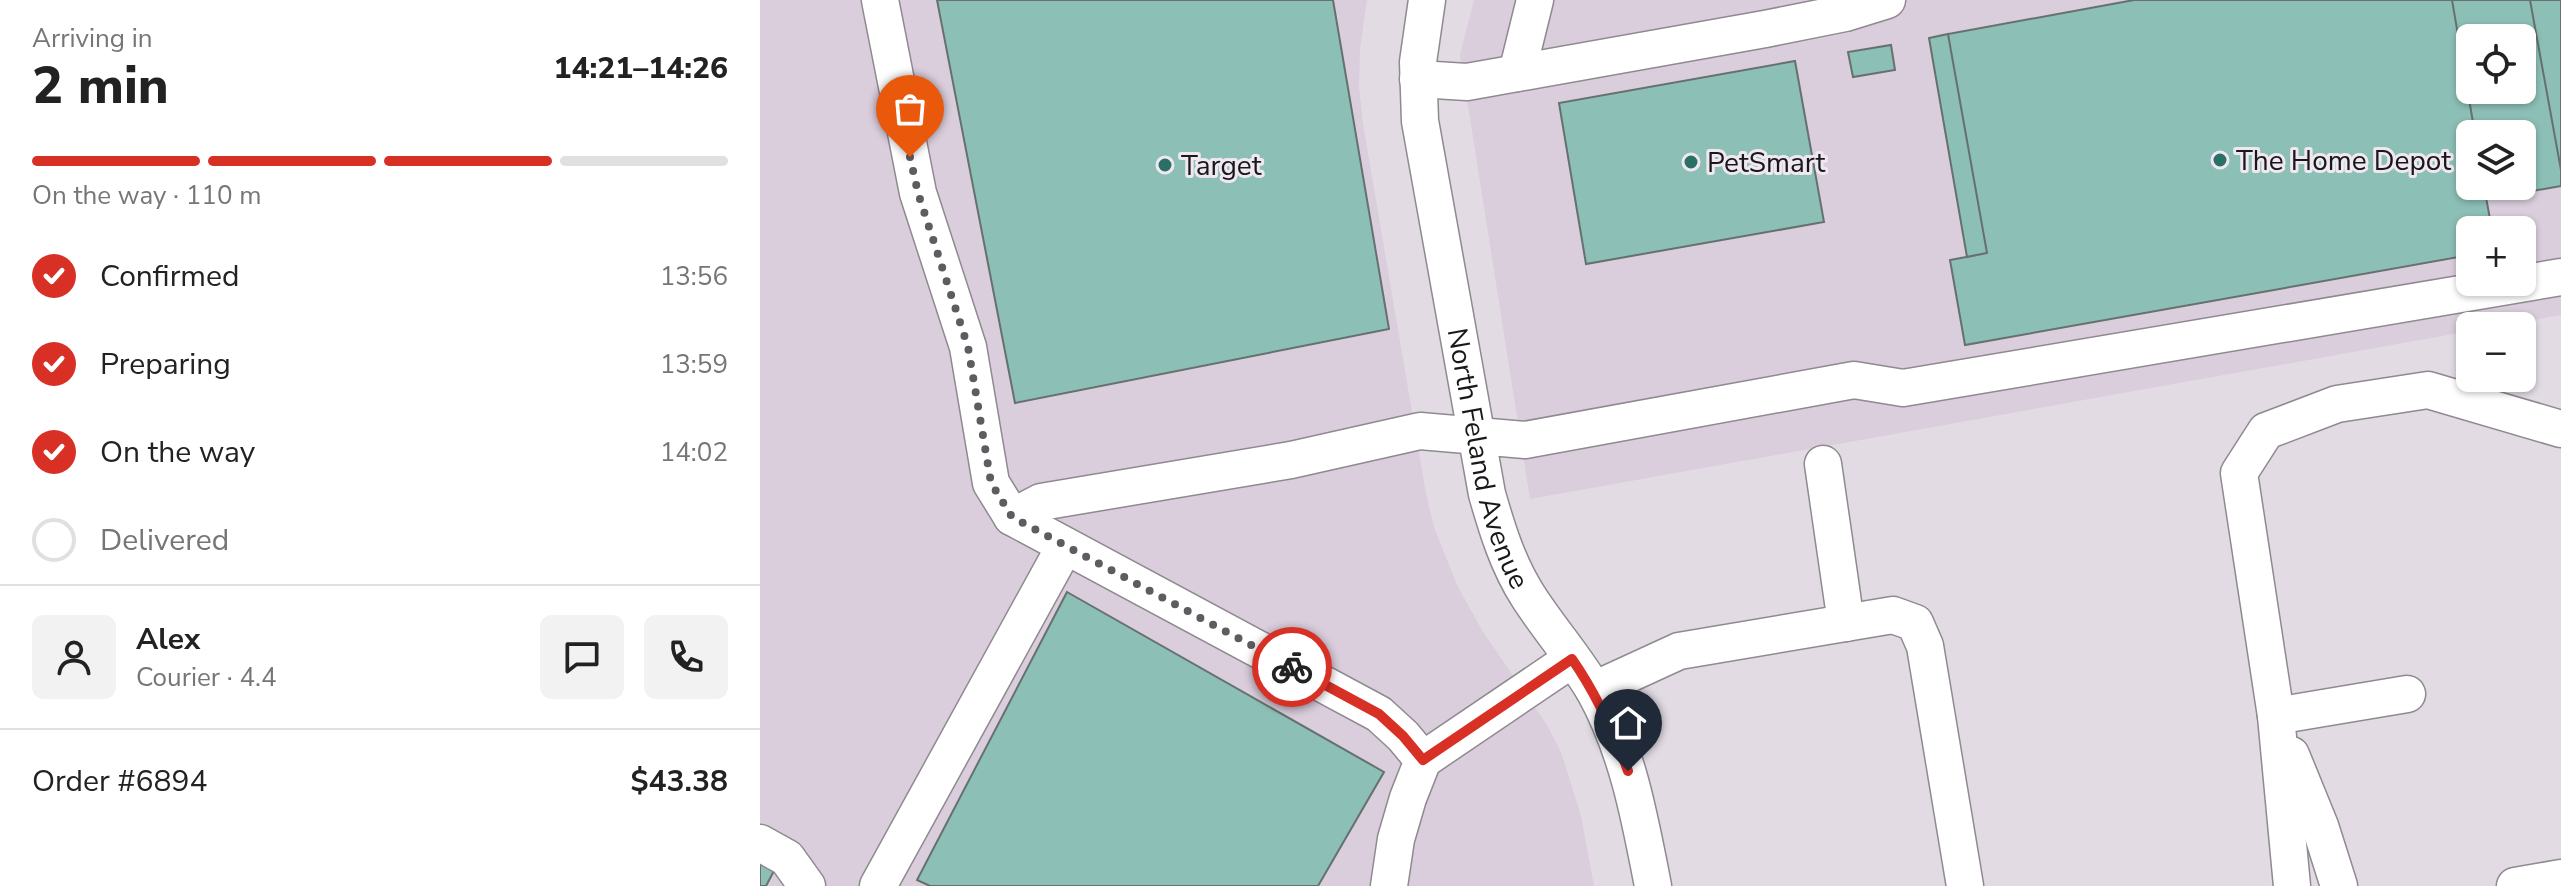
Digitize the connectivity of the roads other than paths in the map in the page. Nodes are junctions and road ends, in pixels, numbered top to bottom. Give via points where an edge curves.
1 (880, 0) edge
2 (1427, 0) edge
3 (1535, 0) edge
4 (1887, 0) edge
5 (1517, 73) junction
6 (1418, 79) junction
7 (2561, 277) edge
8 (2561, 429) edge
9 (1476, 438) junction
10 (1823, 464) dead end
11 (1012, 517) junction
12 (1065, 546) junction
13 (1846, 623) junction
14 (1572, 659) junction
15 (1594, 690) junction
16 (2407, 694) dead end
17 (2276, 716) junction
18 (1423, 760) junction
19 (760, 843) edge
20 (2561, 878) edge
21 (1964, 882) edge
22 (807, 886) edge
23 (878, 886) edge
24 (1389, 886) edge
25 (1653, 886) edge
26 (2292, 886) edge
27 (2339, 886) edge
28 (2515, 886) edge

1 - 11 street via 918,193 968,347 991,483
2 - 6 street, North Feland Avenue
3 - 5 street
4 - 5 street via 1765,29
5 - 6 street via 1467,82
6 - 9 street, North Feland Avenue via 1420,121
7 - 9 street via 1903,388 1854,380 1525,440
8 - 17 street via 2428,390 2337,404 2266,431 2239,473
9 - 11 street via 1420,431 1291,460 1041,502
9 - 14 street, North Feland Avenue via 1505,552 1526,594
10 - 13 street
11 - 12 street
12 - 18 street via 1379,714
12 - 23 street
13 - 15 street via 1679,651
13 - 21 street via 1893,615 1915,623 1925,646
14 - 15 street, North Feland Avenue
14 - 18 street
15 - 25 street, North Feland Avenue via 1628,771
16 - 17 street
17 - 26 street
17 - 27 street
18 - 24 street via 1404,812
19 - 22 street via 787,858
20 - 28 street

